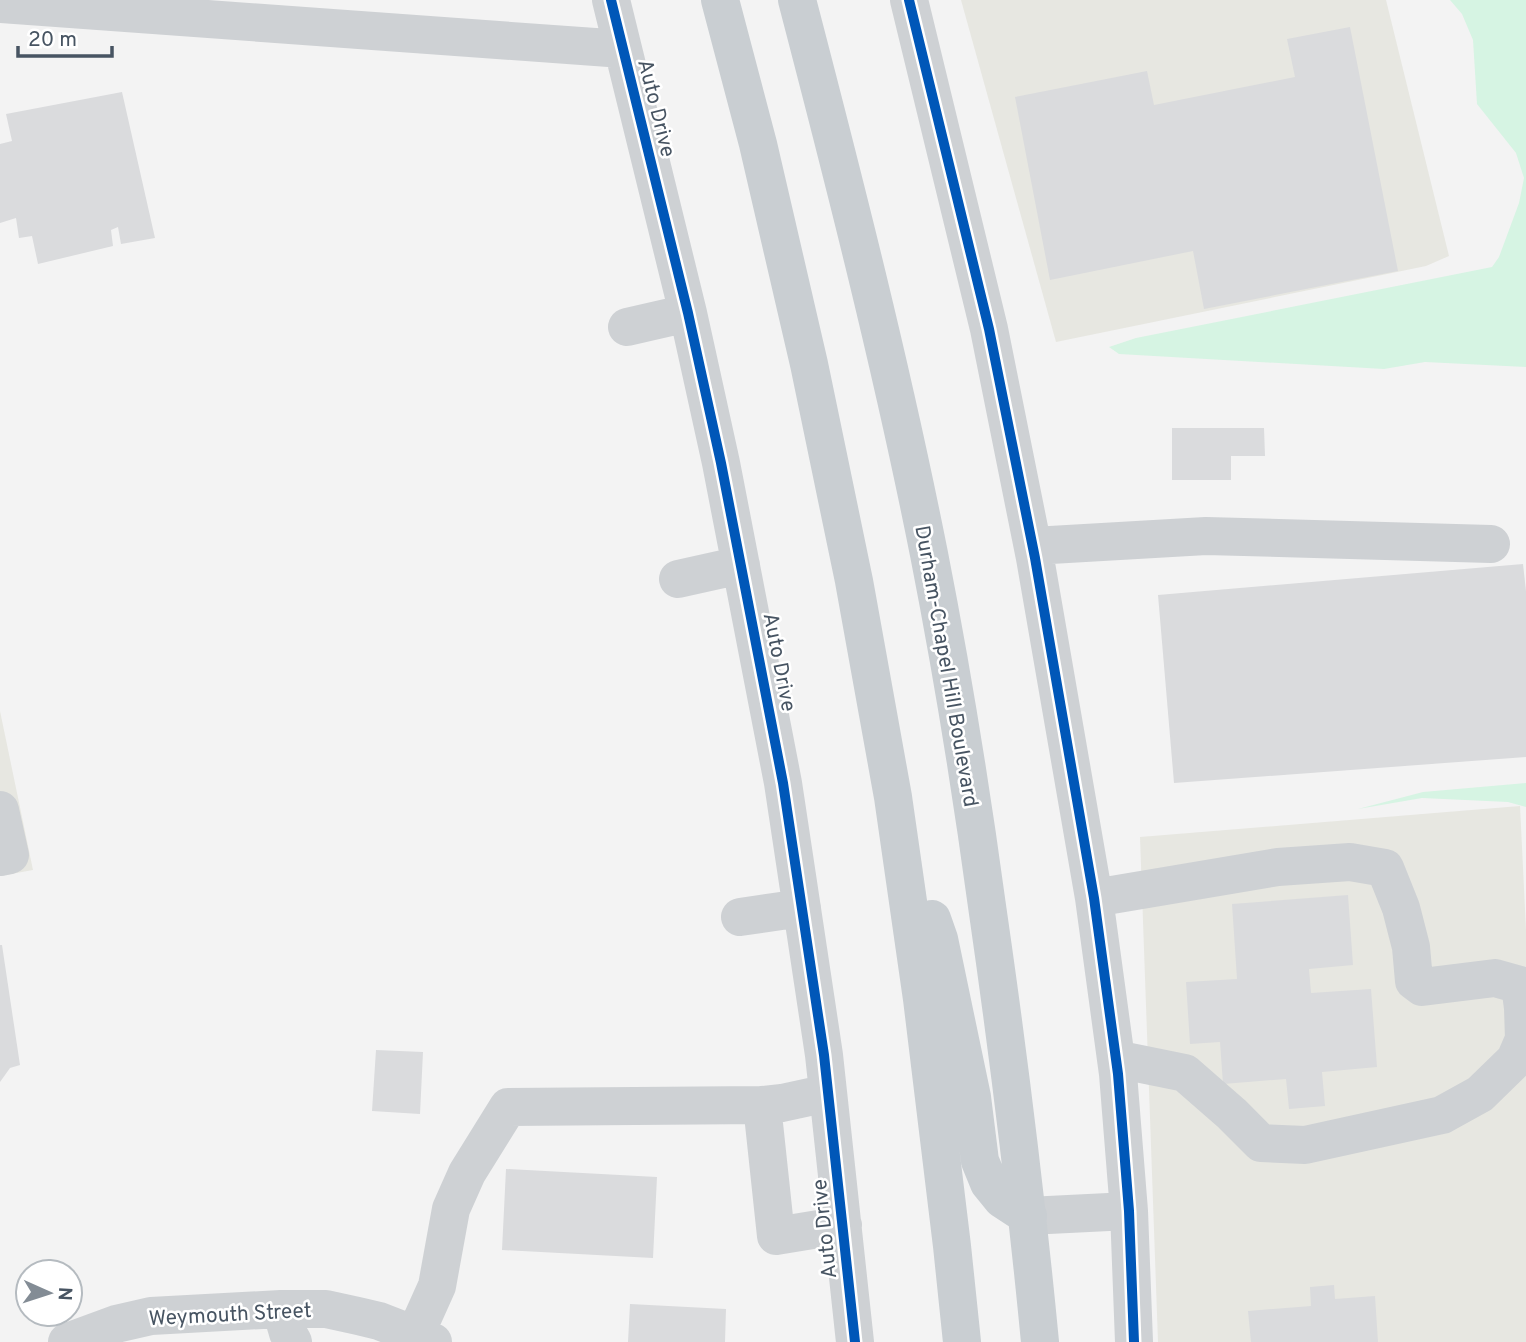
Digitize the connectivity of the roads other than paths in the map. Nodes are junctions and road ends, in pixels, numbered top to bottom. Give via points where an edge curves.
1 (611, 0) edge
2 (720, 0) edge
3 (797, 0) edge
4 (909, 0) edge
5 (0, 4) edge
6 (177, 8) edge
7 (622, 49) junction
8 (688, 313) junction
9 (627, 327) dead end
10 (1491, 544) dead end
11 (1033, 546) junction
12 (741, 565) junction
13 (678, 579) dead end
14 (893, 797) junction
15 (0, 810) edge
16 (0, 857) edge
17 (1094, 898) junction
18 (802, 908) junction
19 (740, 917) dead end
20 (1116, 1059) junction
21 (828, 1093) junction
22 (762, 1105) junction
23 (1129, 1211) junction
24 (1028, 1216) junction
25 (843, 1225) junction
26 (287, 1325) edge
27 (421, 1340) edge
28 (67, 1342) edge
29 (855, 1342) edge
30 (962, 1342) edge
31 (1040, 1342) edge
32 (1134, 1342) edge

1 - 7 street, Auto Drive
2 - 14 main road via 809,364
3 - 24 main road, Durham-Chapel Hill Boulevard via 879,324 929,555 969,775
4 - 11 street via 989,330
5 - 6 street, Auto Drive
6 - 7 street, Auto Drive
7 - 8 street, Auto Drive
8 - 9 street
8 - 12 street, Auto Drive
10 - 11 street via 1206,536
11 - 17 street
12 - 13 street
12 - 18 street, Auto Drive
14 - 24 main road via 939,939 972,1097 980,1161 1002,1199
14 - 30 main road
15 - 16 street via 10,855
17 - 20 street
17 - 20 street via 1278,867 1350,862 1385,868 1408,934 1414,981 1422,988 1495,978 1520,985 1524,1040 1515,1060 1480,1094 1442,1115 1305,1145 1261,1143 1185,1073
18 - 19 street
18 - 21 street, Auto Drive
20 - 23 street
21 - 22 street
21 - 25 street, Auto Drive
22 - 25 street via 776,1236
22 - 27 street via 509,1107 467,1173 452,1209
23 - 24 street
23 - 32 street
24 - 31 main road, Durham-Chapel Hill Boulevard
25 - 29 street, Auto Drive
26 - 27 street, Weymouth Street via 326,1310 379,1321
26 - 28 street, Weymouth Street via 152,1316

